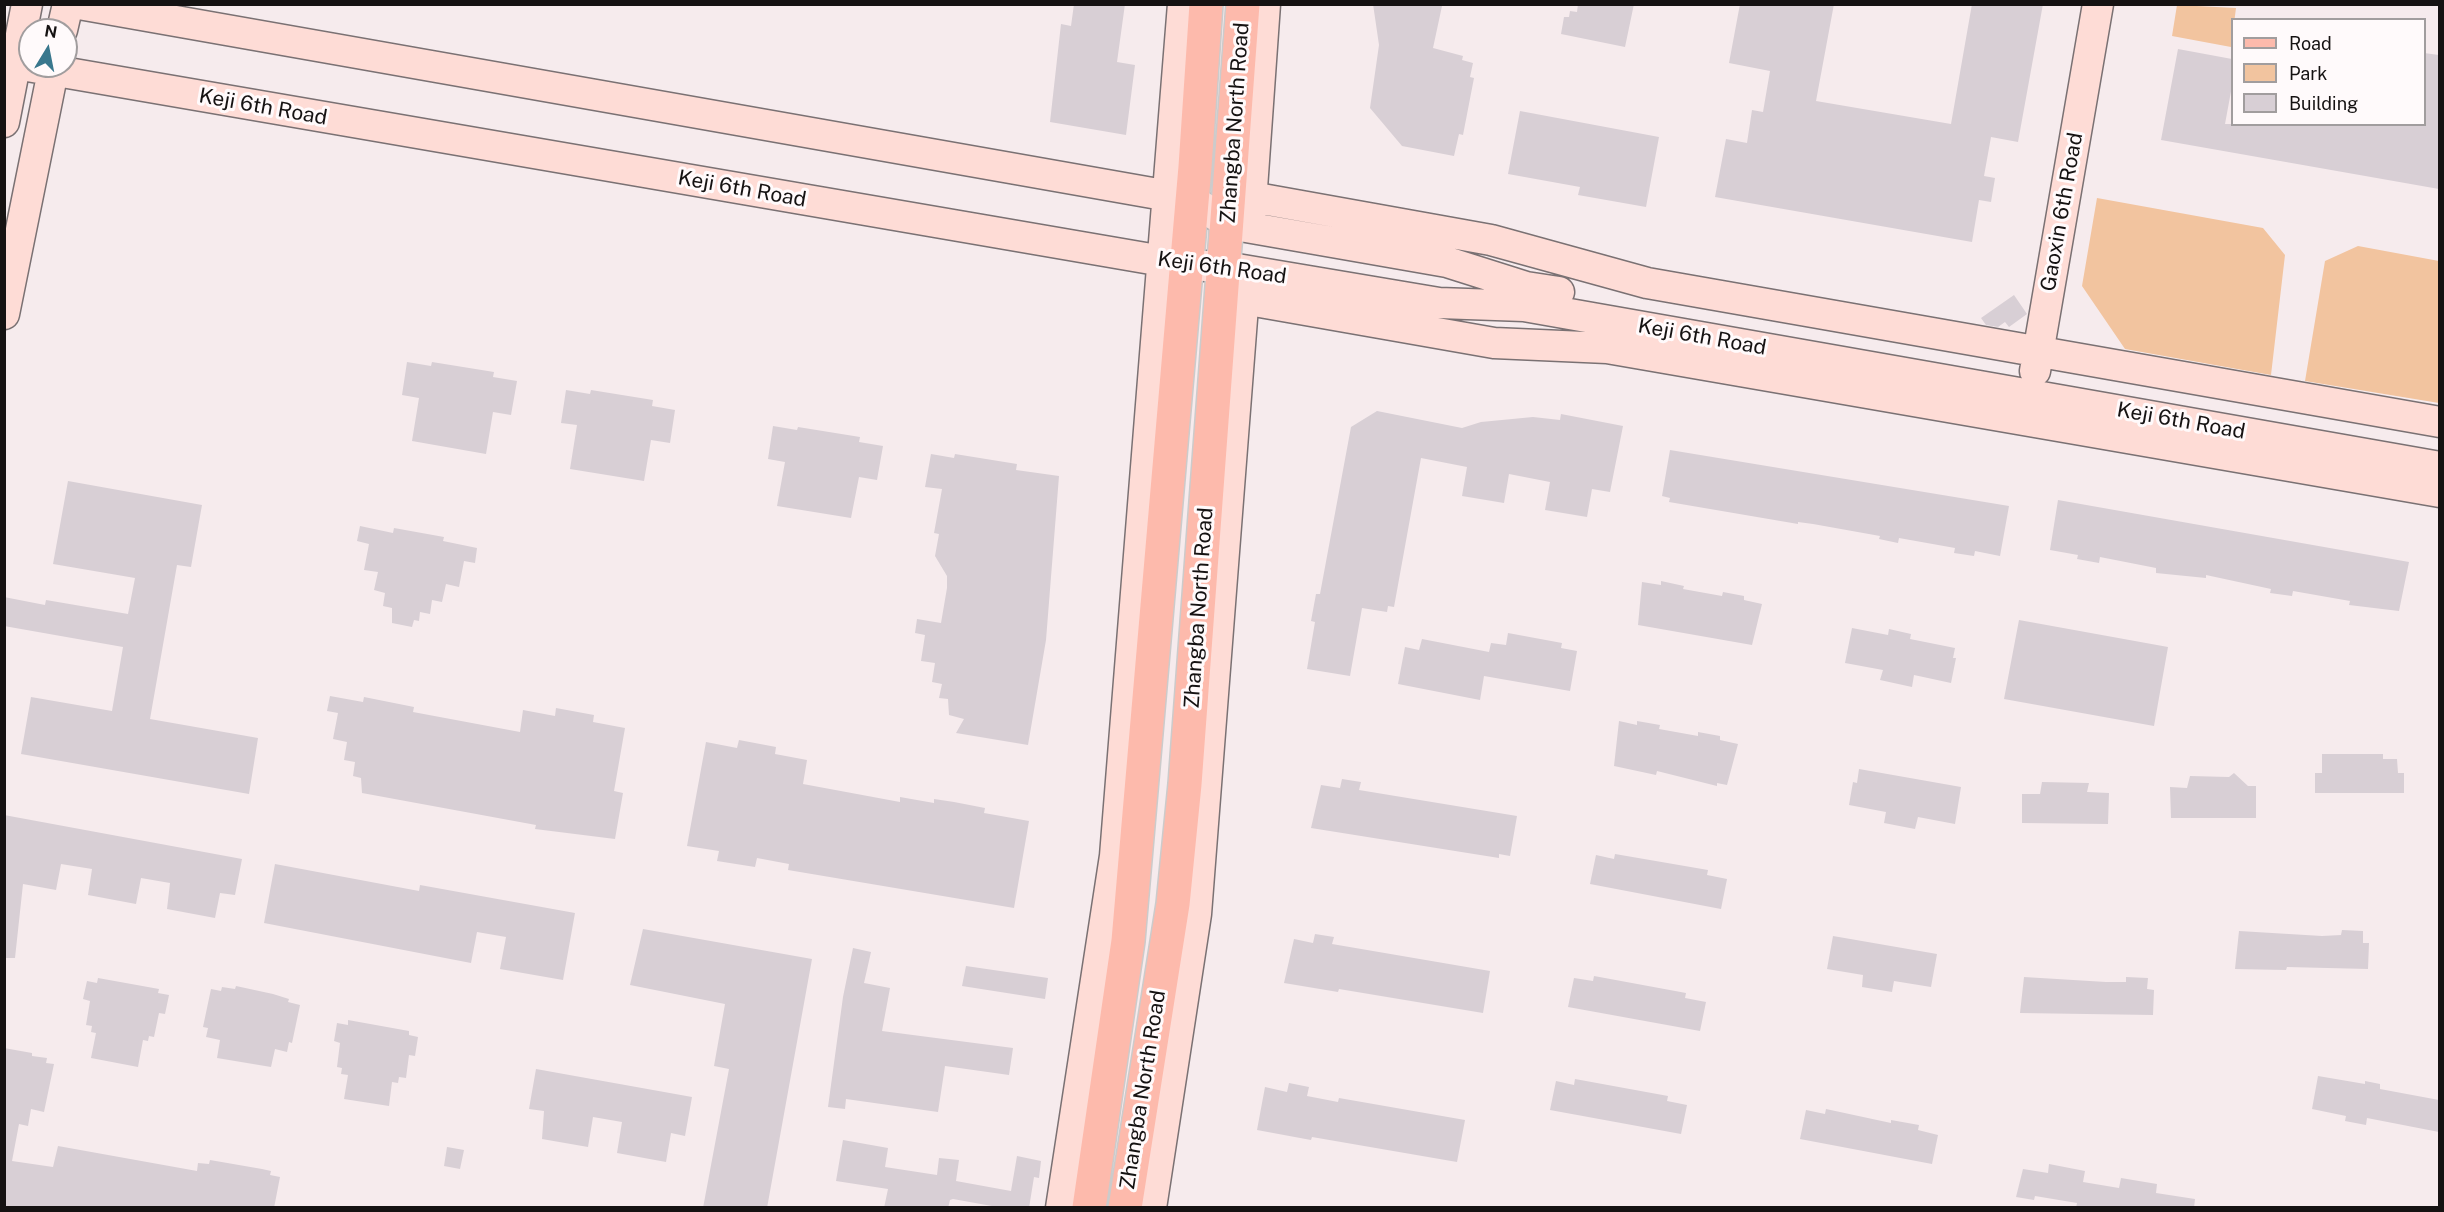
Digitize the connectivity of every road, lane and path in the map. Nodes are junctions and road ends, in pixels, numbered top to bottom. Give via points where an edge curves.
1 (27, 4) edge
2 (79, 4) edge
3 (1183, 4) edge
4 (1206, 4) edge
5 (1243, 4) edge
6 (1265, 4) edge
7 (2098, 4) edge
8 (10, 63) edge
9 (78, 72) edge
10 (52, 78) edge
11 (4, 122) edge
12 (1251, 197) junction
13 (1180, 198) junction
14 (1239, 226) junction
15 (1175, 263) junction
16 (1238, 278) junction
17 (4, 314) edge
18 (2032, 385) junction
19 (2439, 422) edge
20 (2439, 446) edge
21 (2439, 466) edge
22 (2439, 492) edge
23 (1060, 1208) edge
24 (1089, 1208) edge
25 (1125, 1208) edge
26 (1150, 1208) edge

1 - 8 main road
2 - 13 main road, Keji 6th Road
3 - 13 main road
4 - 13 main road, Zhangba North Road
5 - 14 main road, Zhangba North Road
6 - 12 main road
7 - 18 main road, Gaoxin 6th Road
8 - 11 main road
9 - 15 main road, Keji 6th Road
10 - 17 main road
12 - 14 main road
12 - 18 main road via 1491,240
13 - 14 main road, Keji 6th Road
13 - 15 main road, Zhangba North Road
14 - 16 main road, Zhangba North Road
14 - 18 main road, Keji 6th Road via 1447,262 1526,287
15 - 16 main road, Keji 6th Road
15 - 23 main road via 1115,856
15 - 24 main road, Zhangba North Road via 1128,941
16 - 18 main road, Keji 6th Road via 1439,303 1524,306
16 - 25 main road, Zhangba North Road via 1173,904
16 - 26 main road via 1196,914
18 - 19 main road
18 - 20 main road, Keji 6th Road
18 - 21 main road, Keji 6th Road
18 - 22 main road

